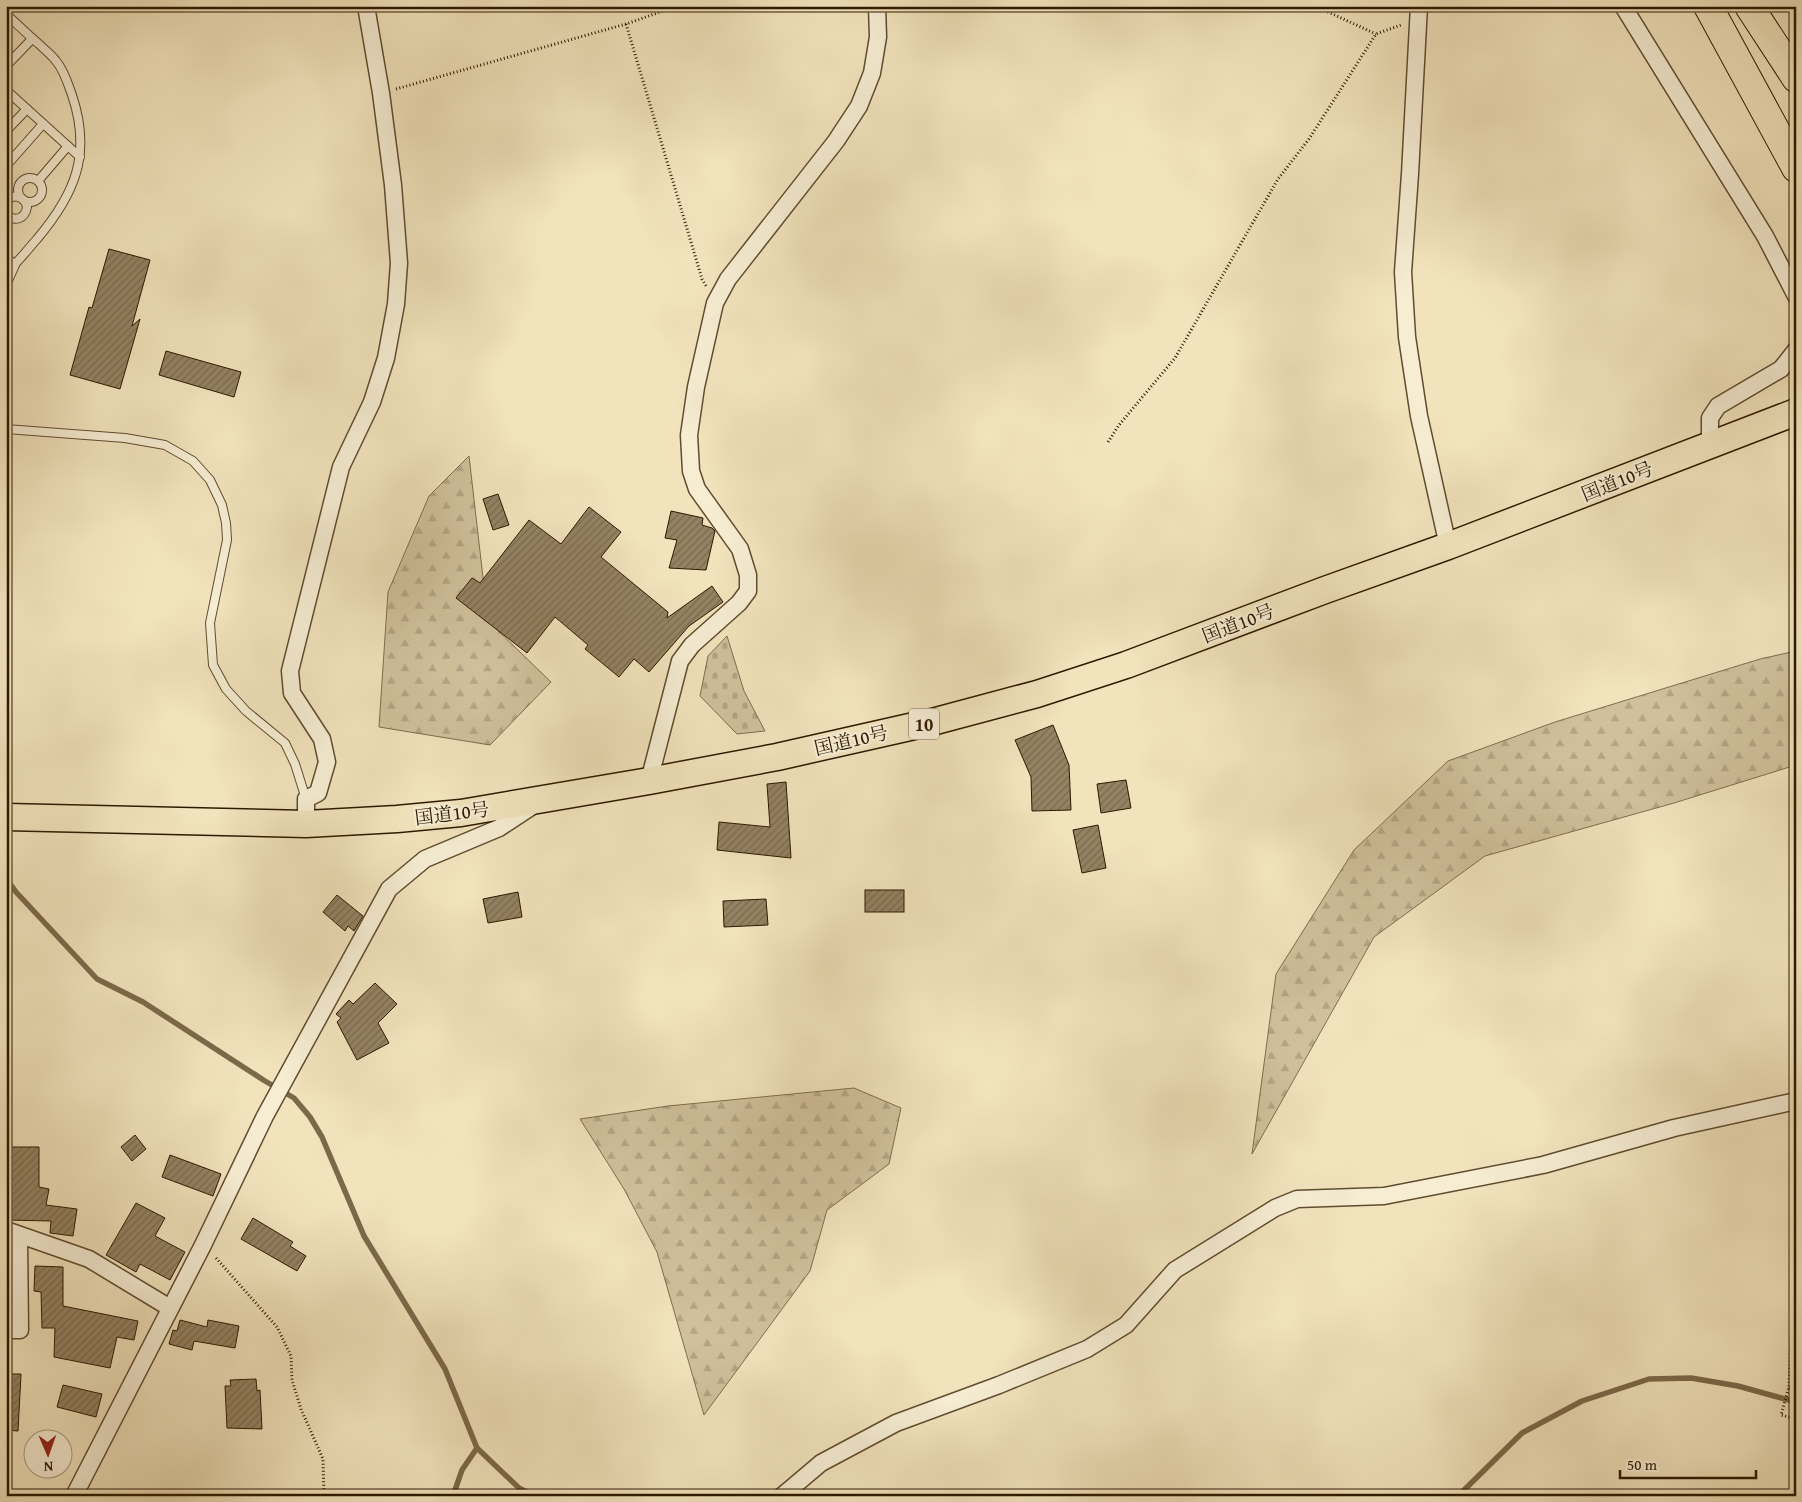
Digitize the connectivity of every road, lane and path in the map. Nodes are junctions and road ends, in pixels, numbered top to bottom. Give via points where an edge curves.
1 (366, 6) edge
2 (677, 6) edge
3 (877, 6) edge
4 (1315, 6) edge
5 (1623, 6) edge
6 (1708, 6) edge
7 (1750, 6) edge
8 (1418, 12) edge
9 (6, 14) edge
10 (626, 24) junction
11 (1376, 34) junction
12 (32, 38) junction
13 (6, 66) edge
14 (1796, 78) edge
15 (6, 90) edge
16 (381, 93) junction
17 (27, 109) junction
18 (43, 124) junction
19 (6, 132) edge
20 (68, 146) junction
21 (80, 157) junction
22 (6, 166) edge
23 (1796, 168) edge
24 (38, 181) junction
25 (23, 199) junction
26 (6, 200) edge
27 (6, 215) edge
28 (6, 258) edge
29 (15, 266) junction
30 (6, 272) edge
31 (6, 285) edge
32 (1796, 296) edge
33 (715, 303) junction
34 (1796, 350) edge
35 (1796, 412) edge
36 (6, 429) edge
37 (1108, 442) dead end
38 (1710, 444) junction
39 (1448, 546) junction
40 (649, 781) junction
41 (306, 798) junction
42 (541, 800) junction
43 (6, 817) edge
44 (306, 824) junction
45 (1796, 1101) edge
46 (1796, 1214) edge
47 (13, 1233) edge
48 (204, 1245) junction
49 (170, 1308) junction
50 (6, 1330) edge
51 (1789, 1386) junction
52 (1796, 1388) edge
53 (1796, 1419) edge
54 (74, 1496) edge
55 (324, 1496) edge
56 (782, 1496) edge

1 - 16 street
2 - 10 path
3 - 33 street via 878,37 872,73 860,106 728,279
4 - 11 path
5 - 32 street via 1765,236
6 - 23 highway
7 - 14 highway
8 - 11 path
8 - 39 street via 1403,272 1406,337 1419,416
9 - 12 lane
10 - 16 path
10 - 33 path via 702,280
11 - 37 path via 1309,139 1278,179 1175,358
12 - 13 lane
12 - 21 lane via 57,61 68,85 80,130
15 - 17 lane
16 - 41 street via 399,263 396,304 386,358 372,402 341,467 290,671 292,693 322,739 327,762 318,793
17 - 18 lane
17 - 19 lane
18 - 20 lane
18 - 22 lane
20 - 21 lane
20 - 24 lane
21 - 29 lane via 74,183 64,203
24 - 25 lane via 42,187 40,196 32,201
24 - 25 lane via 31,178 22,181 18,190
25 - 26 lane via 14,196
25 - 27 lane via 27,207 24,216 15,219
28 - 29 lane
29 - 30 lane
29 - 31 lane
33 - 40 street via 696,386 689,435 691,471 698,489 740,549 748,575 748,590 680,661
34 - 38 street via 1781,369 1718,406 1710,418
35 - 38 highway, 国道10号 / 10
36 - 41 lane via 126,438 166,445 193,461 210,480 222,505 226,523 226,540 210,623 213,665 226,689 246,711 285,743
38 - 39 highway, 国道10号 / 10
39 - 40 highway, 国道10号 / 10 via 1126,666 1037,694 778,757
40 - 42 highway, 国道10号 / 10
41 - 44 street
42 - 44 highway, 国道10号 / 10 via 425,817
42 - 48 street via 499,828 425,859 389,889 265,1116
43 - 44 highway, 国道10号 / 10
45 - 56 street via 1674,1128 1543,1164 1384,1196 1297,1199 1275,1208 1175,1270 1126,1325 1087,1350 896,1423 821,1464
46 - 51 path
47 - 49 street via 89,1259
47 - 50 street via 20,1330
48 - 49 street
48 - 55 path via 277,1327 291,1356 292,1380 301,1410 323,1458
49 - 54 street
51 - 52 path
51 - 53 path via 1781,1415

